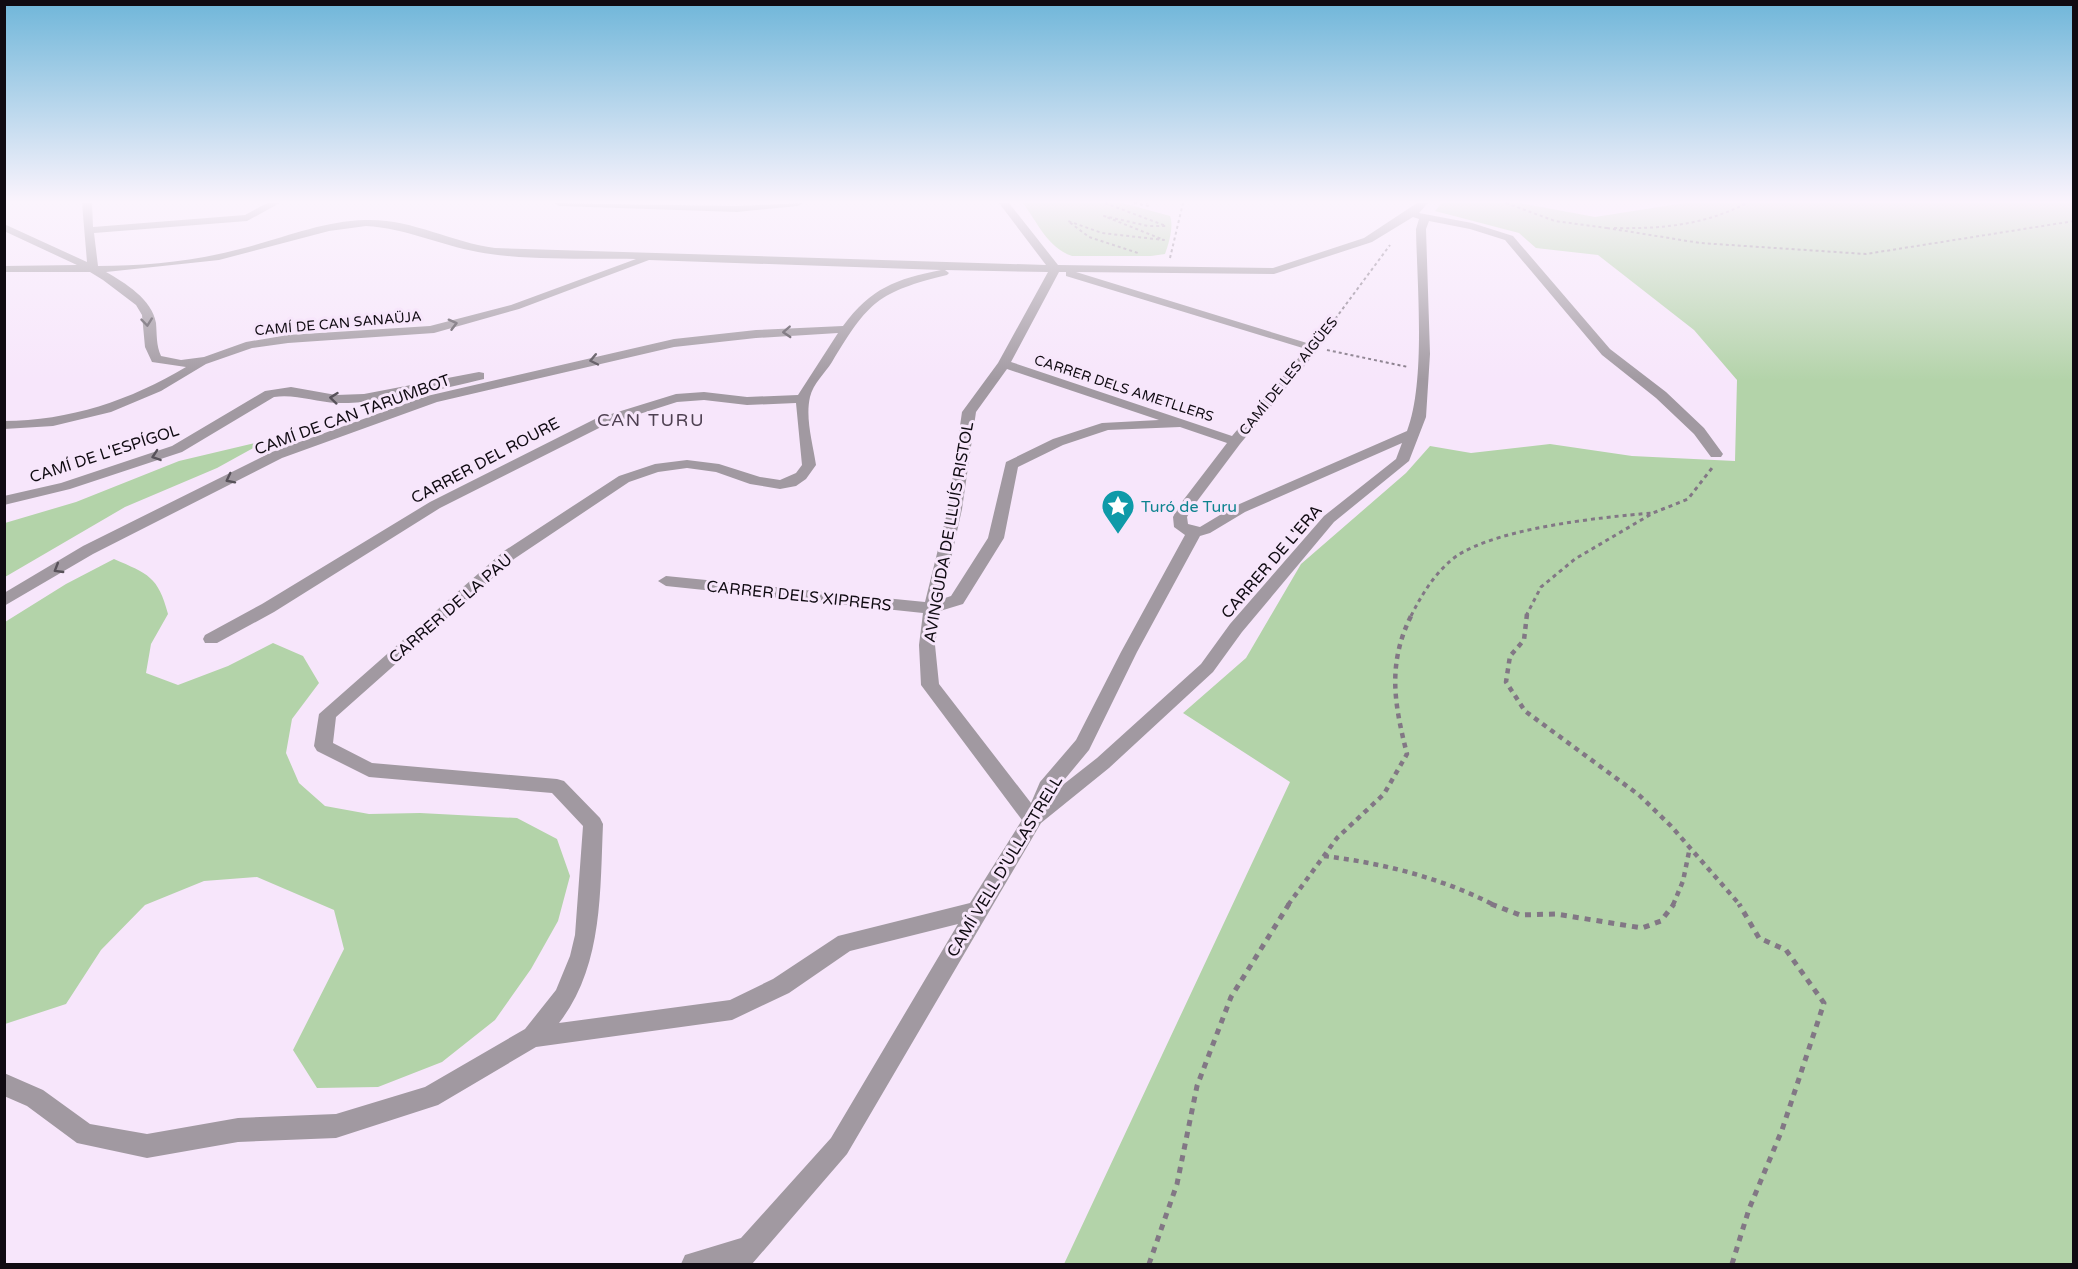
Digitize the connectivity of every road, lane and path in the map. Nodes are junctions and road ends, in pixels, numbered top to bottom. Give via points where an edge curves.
1 (79, 262) edge
2 (92, 262) edge
3 (157, 262) edge
4 (639, 262) edge
5 (848, 262) edge
6 (1050, 262) edge
7 (1303, 262) edge
8 (1376, 262) edge
9 (1421, 262) edge
10 (1530, 262) edge
11 (977, 268) junction
12 (4, 269) edge
13 (93, 269) junction
14 (1055, 269) junction
15 (845, 329) junction
16 (1314, 347) junction
17 (206, 360) junction
18 (1004, 364) junction
19 (557, 368) junction
20 (1423, 370) junction
21 (802, 399) junction
22 (1183, 423) junction
23 (4, 425) edge
24 (1413, 433) junction
25 (1235, 441) junction
26 (1716, 454) joint
27 (4, 501) edge
28 (1653, 513) junction
29 (1194, 533) junction
30 (666, 581) dead end
31 (4, 601) edge
32 (932, 608) junction
33 (211, 639) dead end
34 (1033, 820) junction
35 (1690, 846) junction
36 (1324, 856) junction
37 (977, 910) junction
38 (533, 1037) junction
39 (4, 1084) edge
40 (741, 1257) edge
41 (694, 1264) edge
42 (1149, 1264) edge
43 (1732, 1264) edge

1 - 13 street
2 - 13 street
3 - 13 street
17 -> 4 street, CAMÍ DE CAN SANAÜJA via 250,345 288,339 430,330 515,307
5 - 11 street
6 - 14 street
7 - 14 street via 1274,271
8 - 16 path, CAMÍ DE LES AIGÜES
9 - 20 street, CARRER DE L'ERA
10 - 26 street via 1606,352 1661,395 1699,431
11 - 14 street
11 - 15 street via 915,278 888,287
12 - 13 street, CAMÍ DE CAN SANAÜJA
13 -> 17 street, CAMÍ DE CAN SANAÜJA via 136,298 148,314 148,346 156,359 181,364
14 - 16 street
14 - 18 street, AVINGUDA DE LLUÍS RISTOL
15 -> 19 street, CAMÍ DE CAN TARUMBOT via 674,343
15 - 21 street
16 - 20 path
16 - 25 street, CAMÍ DE LES AIGÜES
17 - 23 street via 179,378 88,414
18 - 22 street, CARRER DELS AMETLLERS
18 - 32 street, AVINGUDA DE LLUÍS RISTOL via 969,412 955,509
19 -> 27 street, CAMÍ DE L'ESPÍGOL via 531,366 364,398 336,399 282,391 254,402 177,449 65,486
19 -> 31 street, CAMÍ DE CAN TARUMBOT via 432,399 277,455 88,550
20 - 24 street, CARRER DE L'ERA via 1419,417
21 - 33 street, CARRER DEL ROURE via 676,398 600,422 453,495
21 - 38 street, CARRER DE LA PAU via 809,465 796,480 776,486 718,468 685,464 645,470 624,478 509,555 328,714 323,746 369,770 557,786 593,824 584,948 564,997
22 - 25 street, CARRER DELS AMETLLERS
22 - 32 street via 1107,426 1058,442 1011,465 996,538 957,600
24 - 29 street
24 - 34 street, CARRER DE L'ERA via 1402,461 1329,519 1207,668 1103,763
25 - 29 street, CAMÍ DE LES AIGÜES via 1180,517 1181,527
26 - 28 path via 1714,464 1688,499
28 - 35 path via 1575,559 1541,587 1526,616 1524,640 1510,656 1506,682 1525,711 1639,795
28 - 36 path via 1589,518 1485,541 1449,561 1424,591 1404,630 1394,671 1396,711 1407,754 1384,794 1337,838
29 - 34 street, CAMÍ VELL D'ULLASTRELL via 1083,745 1047,788
30 - 32 street, CARRER DELS XIPRERS
32 - 34 street, AVINGUDA DE LLUÍS RISTOL via 927,645 930,685
34 - 37 street, CAMÍ VELL D'ULLASTRELL
35 - 36 path via 1671,911 1650,926 1604,924 1556,914 1516,915 1467,892 1391,867
35 - 43 path via 1736,898 1759,939 1786,950 1824,1003
36 - 42 path via 1275,923 1231,997 1197,1086 1177,1184
37 - 38 street via 845,943 780,986 732,1010
37 - 40 street, CAMÍ VELL D'ULLASTRELL via 839,1146
38 - 39 street via 430,1097 336,1126 238,1130 147,1146 85,1135 35,1098
40 - 41 street

